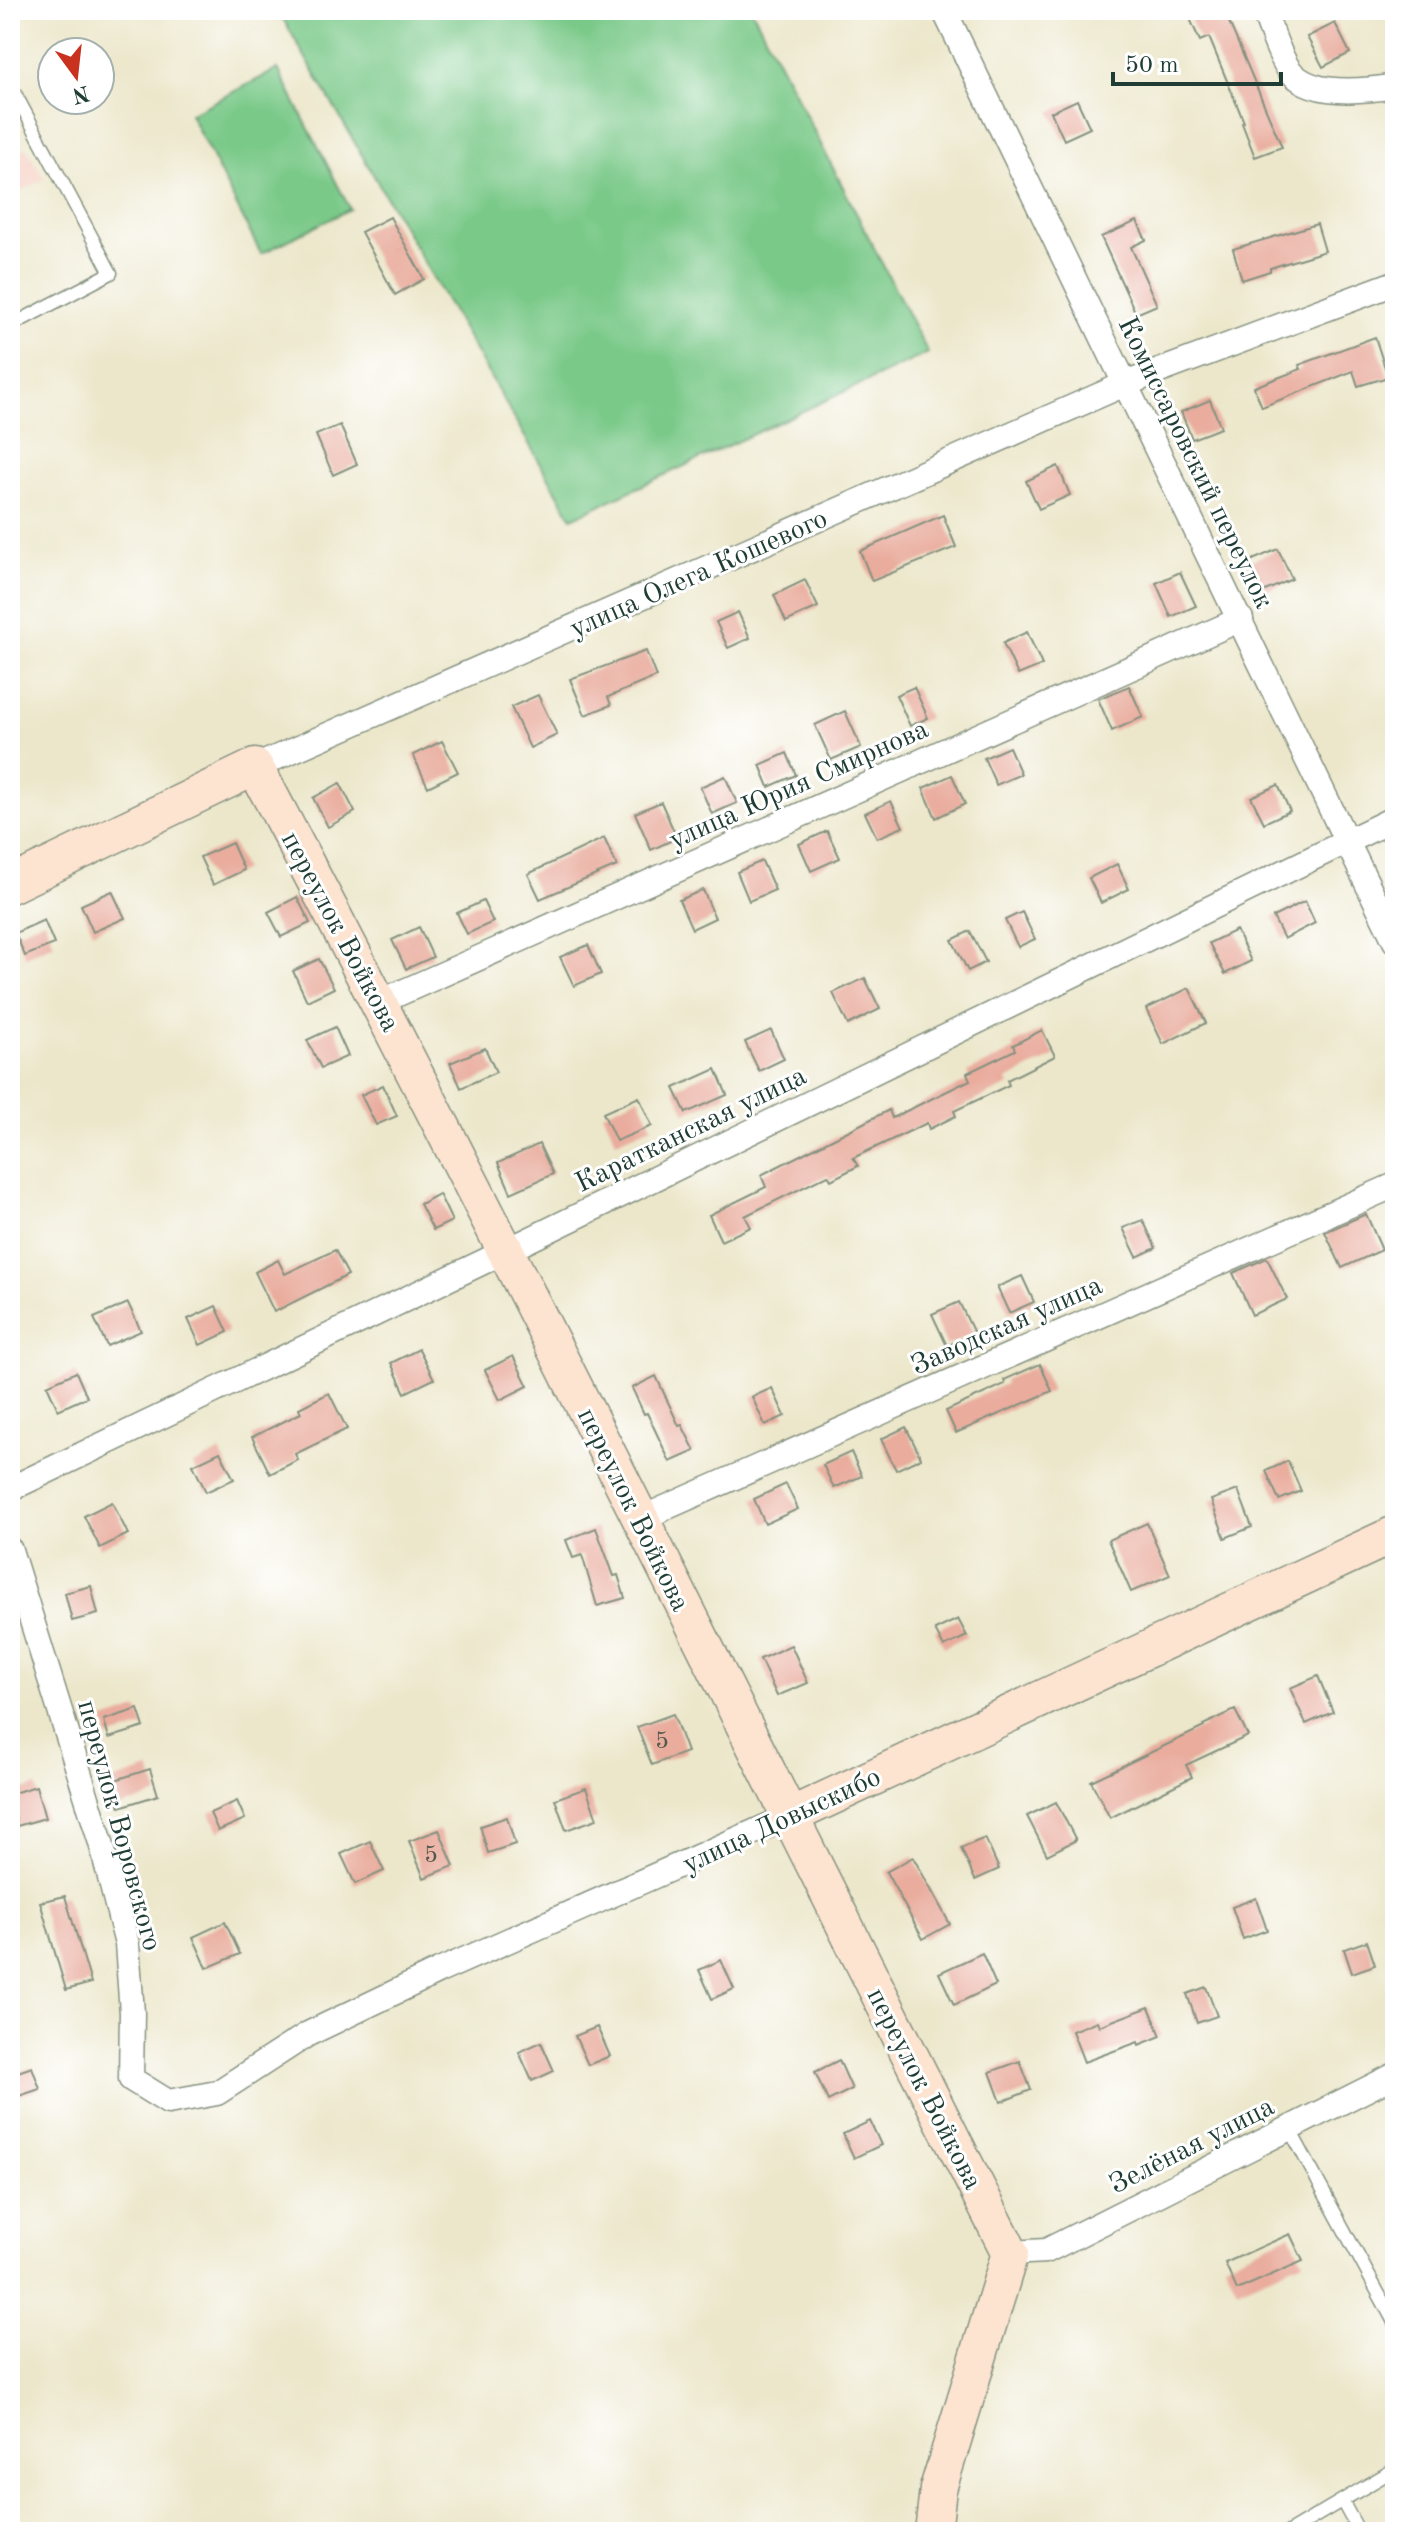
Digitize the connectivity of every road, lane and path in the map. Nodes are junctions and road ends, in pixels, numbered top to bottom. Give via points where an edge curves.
1 (944, 10) edge
2 (1263, 10) edge
3 (10, 84) edge
4 (1395, 86) edge
5 (1395, 283) edge
6 (10, 326) edge
7 (1125, 384) junction
8 (1241, 619) junction
9 (255, 767) junction
10 (1395, 818) edge
11 (1349, 841) junction
12 (10, 885) edge
13 (1395, 941) edge
14 (380, 1002) junction
15 (1395, 1185) edge
16 (506, 1251) junction
17 (10, 1489) edge
18 (640, 1519) junction
19 (1395, 1534) edge
20 (10, 1550) edge
21 (788, 1817) junction
22 (1395, 2075) edge
23 (168, 2102) joint
24 (1289, 2128) junction
25 (1010, 2253) junction
26 (1395, 2324) edge
27 (1395, 2469) edge
28 (1342, 2501) junction
29 (933, 2532) edge
30 (1289, 2532) edge
31 (1359, 2532) edge

1 - 7 street, Комиссаровский переулок
2 - 4 street via 1289,71 1318,89
3 - 6 lane via 111,273
5 - 7 street, улица Олега Кошевого
7 - 8 street, Комиссаровский переулок
7 - 9 street, улица Олега Кошевого
8 - 11 street, Комиссаровский переулок
8 - 14 street, улица Юрия Смирнова
9 - 12 street, улица Олега Кошевого
9 - 14 street, переулок Войкова
10 - 11 street, Каратканская улица
11 - 13 street, Комиссаровский переулок
11 - 16 street, Каратканская улица
14 - 16 street, переулок Войкова
15 - 18 street, Заводская улица
16 - 17 street, Каратканская улица
16 - 18 street, переулок Войкова
18 - 21 street, переулок Войкова
19 - 21 street, улица Довыскибо
20 - 23 street, переулок Воровского via 127,1944 131,2079
21 - 23 street, улица Довыскибо via 308,2034 217,2093
21 - 25 street, переулок Войкова
22 - 24 street, Зелёная улица
24 - 25 street, Зелёная улица via 1046,2251
24 - 26 lane
25 - 29 street via 938,2489
27 - 28 lane
28 - 30 lane
28 - 31 lane

